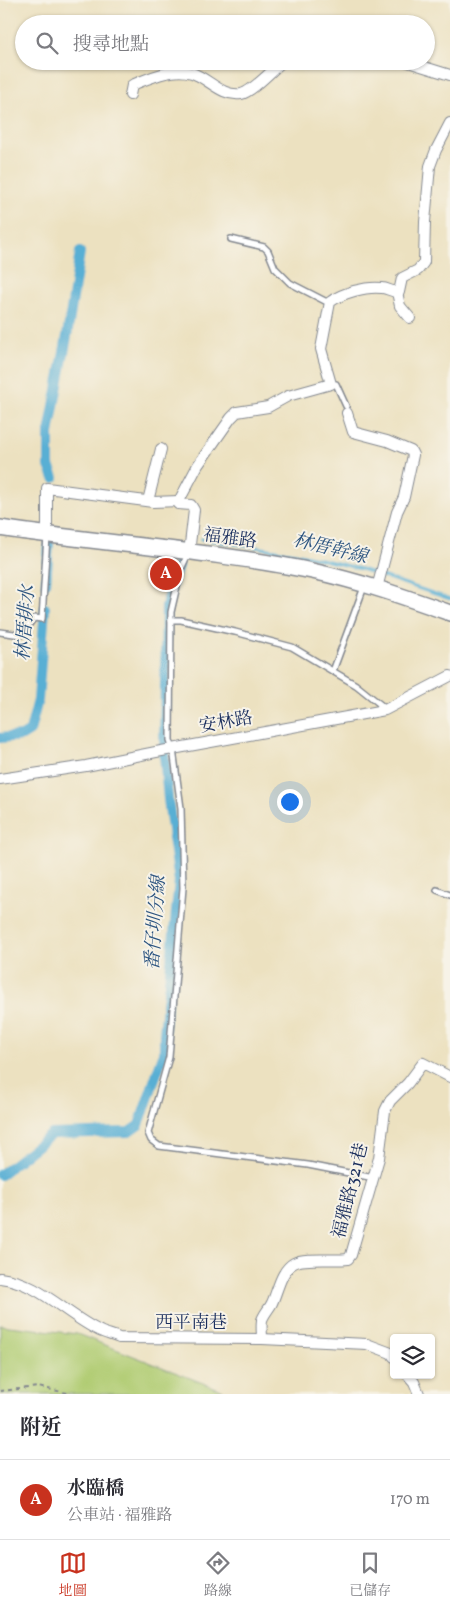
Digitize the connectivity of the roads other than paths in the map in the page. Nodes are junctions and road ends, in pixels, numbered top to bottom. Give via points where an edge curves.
1 (271, 70) edge
2 (434, 70) edge
3 (450, 75) edge
4 (130, 95) dead end
5 (450, 122) edge
6 (231, 239) dead end
7 (397, 292) junction
8 (330, 302) junction
9 (410, 318) dead end
10 (331, 384) junction
11 (346, 409) joint
12 (161, 449) dead end
13 (148, 501) junction
14 (179, 501) junction
15 (0, 528) edge
16 (47, 535) junction
17 (189, 553) junction
18 (374, 585) junction
19 (450, 612) edge
20 (171, 620) junction
21 (0, 632) edge
22 (333, 671) junction
23 (450, 676) edge
24 (385, 710) junction
25 (171, 749) junction
26 (0, 779) edge
27 (437, 890) dead end
28 (450, 894) edge
29 (450, 1077) edge
30 (374, 1178) junction
31 (0, 1278) edge
32 (262, 1339) junction
33 (390, 1353) edge
34 (411, 1379) edge
35 (419, 1394) edge

1 - 4 street via 263,80 242,94 231,94 190,72 173,72 132,85
2 - 3 street
5 - 7 street via 430,166 424,262 418,270 402,278
6 - 8 lane via 264,247 275,268 290,283
7 - 8 street via 384,288 368,289
7 - 9 street via 400,306
8 - 10 street via 321,349
10 - 11 lane via 338,387
10 - 14 street via 288,396 268,407 237,412 216,436
11 - 18 street via 353,432 388,441 413,454 404,497
12 - 13 street
13 - 14 street
13 - 16 street via 47,488
14 - 17 street via 178,504 191,505 194,510
15 - 16 main road, 福雅路
16 - 17 main road, 福雅路
16 - 21 lane via 42,619 34,618 21,635
17 - 18 main road, 福雅路 via 313,571
17 - 20 lane via 181,569
18 - 19 main road, 福雅路
18 - 22 lane
20 - 22 lane via 235,632 292,648
20 - 25 lane
22 - 24 lane via 356,685
23 - 24 street, 安林路
24 - 25 street, 安林路
25 - 26 street, 安林路
25 - 30 lane via 181,808 182,888 169,1057 148,1133 151,1140 159,1146 308,1165
27 - 28 lane
29 - 30 street, 福雅路321巷 via 423,1063 390,1101 385,1111
30 - 32 street, 福雅路321巷 via 352,1255 340,1260 301,1260 288,1268 263,1318
31 - 32 street, 西平南巷 via 38,1290 90,1326 119,1338
32 - 33 street, 西平南巷 via 367,1344
34 - 35 street

